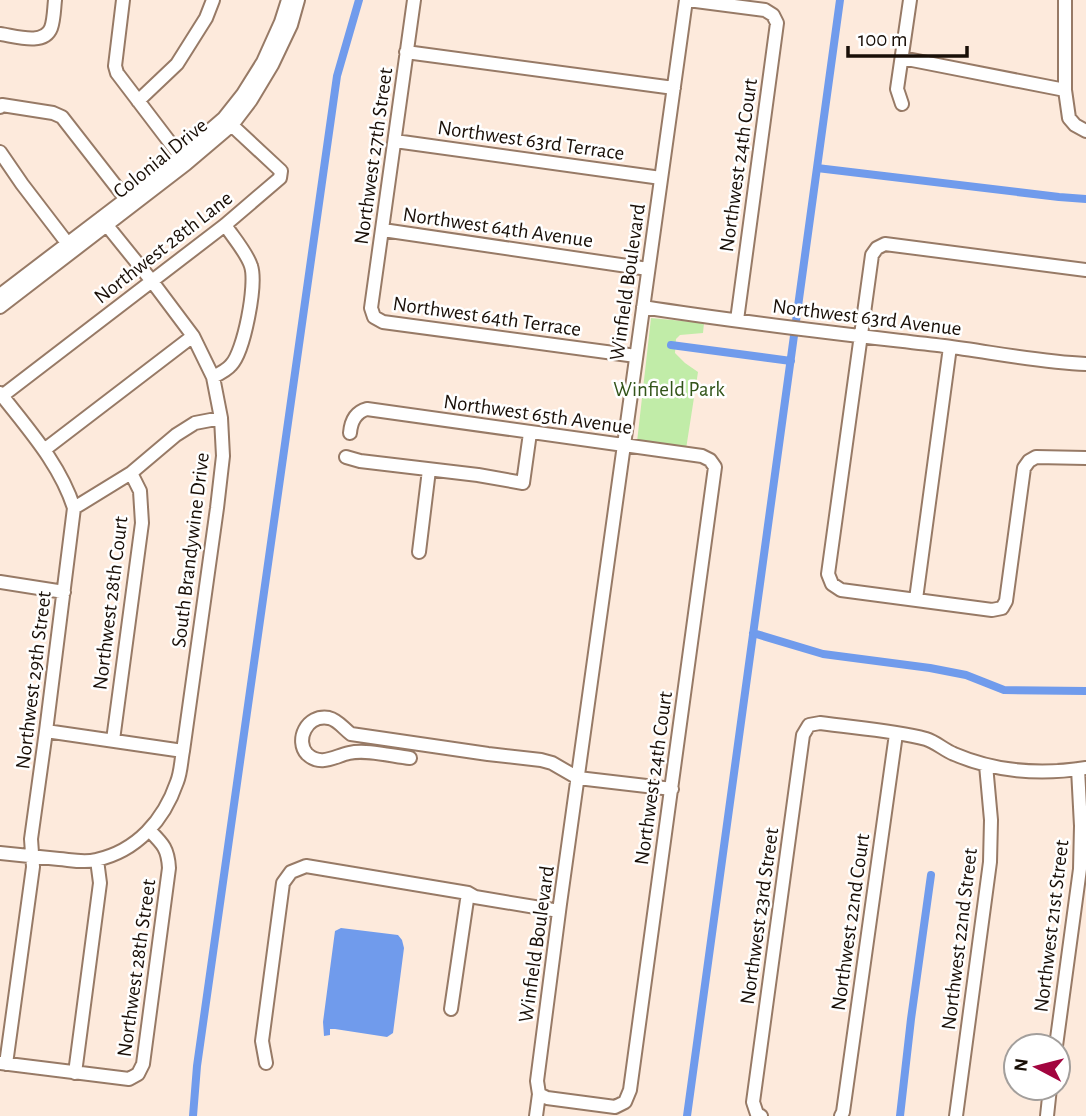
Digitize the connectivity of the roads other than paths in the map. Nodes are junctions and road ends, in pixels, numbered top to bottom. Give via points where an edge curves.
1 (55, 0) edge
2 (123, 0) edge
3 (213, 0) edge
4 (288, 0) edge
5 (298, 0) edge
6 (414, 0) edge
7 (687, 0) edge
8 (910, 0) edge
9 (1065, 0) edge
10 (0, 34) edge
11 (406, 52) junction
12 (902, 58) junction
13 (674, 88) junction
14 (1065, 90) junction
15 (138, 101) junction
16 (902, 104) dead end
17 (0, 107) edge
18 (228, 122) junction
19 (1086, 131) edge
20 (395, 141) junction
21 (0, 152) edge
22 (183, 160) junction
23 (661, 178) junction
24 (129, 203) junction
25 (104, 222) junction
26 (225, 225) junction
27 (383, 230) junction
28 (70, 247) junction
29 (648, 269) junction
30 (1086, 270) edge
31 (0, 276) edge
32 (151, 280) junction
33 (8, 293) edge
34 (0, 307) edge
35 (643, 307) junction
36 (374, 317) joint
37 (737, 320) junction
38 (193, 336) junction
39 (862, 336) junction
40 (950, 347) junction
41 (636, 356) junction
42 (1086, 363) edge
43 (213, 377) junction
44 (1, 395) edge
45 (221, 418) junction
46 (350, 433) dead end
47 (530, 433) junction
48 (625, 446) junction
49 (44, 450) junction
50 (346, 457) dead end
51 (1086, 458) edge
52 (710, 460) joint
53 (429, 470) junction
54 (131, 473) junction
55 (74, 508) junction
56 (419, 552) dead end
57 (0, 582) edge
58 (64, 592) junction
59 (916, 599) junction
60 (47, 731) junction
61 (896, 734) junction
62 (113, 740) junction
63 (183, 751) junction
64 (410, 758) dead end
65 (986, 765) junction
66 (1082, 768) edge
67 (578, 778) junction
68 (671, 789) junction
69 (150, 831) junction
70 (0, 853) edge
71 (32, 857) junction
72 (97, 860) junction
73 (468, 892) junction
74 (560, 907) junction
75 (451, 1010) dead end
76 (1058, 1032) edge
77 (266, 1063) dead end
78 (3, 1064) edge
79 (75, 1073) junction
80 (539, 1094) junction
81 (759, 1115) edge
82 (536, 1116) edge
83 (841, 1116) edge
84 (956, 1116) edge

1 - 10 street via 46,36
2 - 15 street via 115,66
3 - 15 street via 177,64
4 - 18 street, Colonial Drive via 263,62
5 - 18 street, Colonial Drive via 272,65 251,100
6 - 11 street, Northwest 27th Street
7 - 13 street, Winfield Boulevard
7 - 37 street, Northwest 24th Court via 765,10 777,23
8 - 12 street
9 - 14 street
11 - 13 street
11 - 20 street, Northwest 27th Street
12 - 14 street
12 - 16 street via 897,89
13 - 23 street, Winfield Boulevard
14 - 19 street via 1069,118
15 - 22 street
17 - 24 street via 62,117
18 - 22 street, Colonial Drive
18 - 26 street, Northwest 28th Lane via 281,171 280,178
20 - 23 street, Northwest 63rd Terrace
20 - 27 street, Northwest 27th Street
21 - 28 street
22 - 24 street, Colonial Drive
23 - 29 street, Winfield Boulevard
24 - 25 street, Colonial Drive
25 - 28 street, Colonial Drive
25 - 32 street, South Brandywine Drive
26 - 32 street, Northwest 28th Lane
26 - 43 street via 251,267 252,281 240,351 231,366
27 - 29 street, Northwest 64th Avenue
27 - 36 street, Northwest 27th Street via 371,308
28 - 33 street, Colonial Drive
29 - 35 street, Winfield Boulevard
30 - 39 street via 885,244 872,255
31 - 33 street
32 - 38 street, South Brandywine Drive
32 - 44 street, Northwest 28th Lane
33 - 34 street, Colonial Drive
35 - 37 street, Northwest 63rd Avenue
35 - 41 street, Winfield Boulevard
36 - 41 street, Northwest 64th Terrace via 383,322
37 - 39 street, Northwest 63rd Avenue
38 - 43 street, South Brandywine Drive
38 - 49 street
39 - 40 street, Northwest 63rd Avenue
39 - 59 street via 828,575 841,590
40 - 42 street, Northwest 63rd Avenue
40 - 59 street
41 - 48 street, Winfield Boulevard
43 - 45 street, South Brandywine Drive
44 - 49 street
45 - 54 street via 195,424 176,435
45 - 63 street, South Brandywine Drive via 223,456 217,509
46 - 47 street, Northwest 65th Avenue via 355,417 367,409
47 - 48 street, Northwest 65th Avenue
47 - 53 street via 523,483
48 - 52 street, Northwest 65th Avenue
48 - 67 street, Winfield Boulevard
49 - 55 street
50 - 53 street
51 - 59 street via 1036,457 1024,468 1002,608
52 - 68 street, Northwest 24th Court via 715,467
53 - 56 street
54 - 55 street
54 - 62 street, Northwest 28th Court via 140,491 142,523
55 - 58 street, Northwest 29th Street
57 - 58 street
58 - 60 street, Northwest 29th Street
60 - 62 street
60 - 71 street, Northwest 29th Street
61 - 65 street via 930,741
61 - 81 street, Northwest 23rd Street via 820,723 809,725 803,735 753,1102
61 - 83 street, Northwest 22nd Court
62 - 63 street
63 - 69 street, South Brandywine Drive via 178,780
64 - 67 street via 358,752 319,760 304,751 303,735 313,719 331,718 351,734 541,760
65 - 66 street via 1049,772
65 - 84 street, Northwest 22nd Street via 990,862
66 - 76 street, Northwest 21st Street via 1080,869
67 - 68 street
67 - 74 street, Winfield Boulevard
68 - 80 street, Northwest 24th Court via 625,1102 615,1107
69 - 72 street via 136,843
69 - 79 street, Northwest 28th Street via 163,844 169,868 143,1064 129,1079
70 - 71 street
71 - 72 street
71 - 78 street, Northwest 29th Street
72 - 79 street via 100,883
73 - 74 street via 475,897
73 - 75 street
73 - 77 street via 306,866 291,872 284,883 262,1041
74 - 80 street, Winfield Boulevard
78 - 79 street
80 - 82 street, Winfield Boulevard

